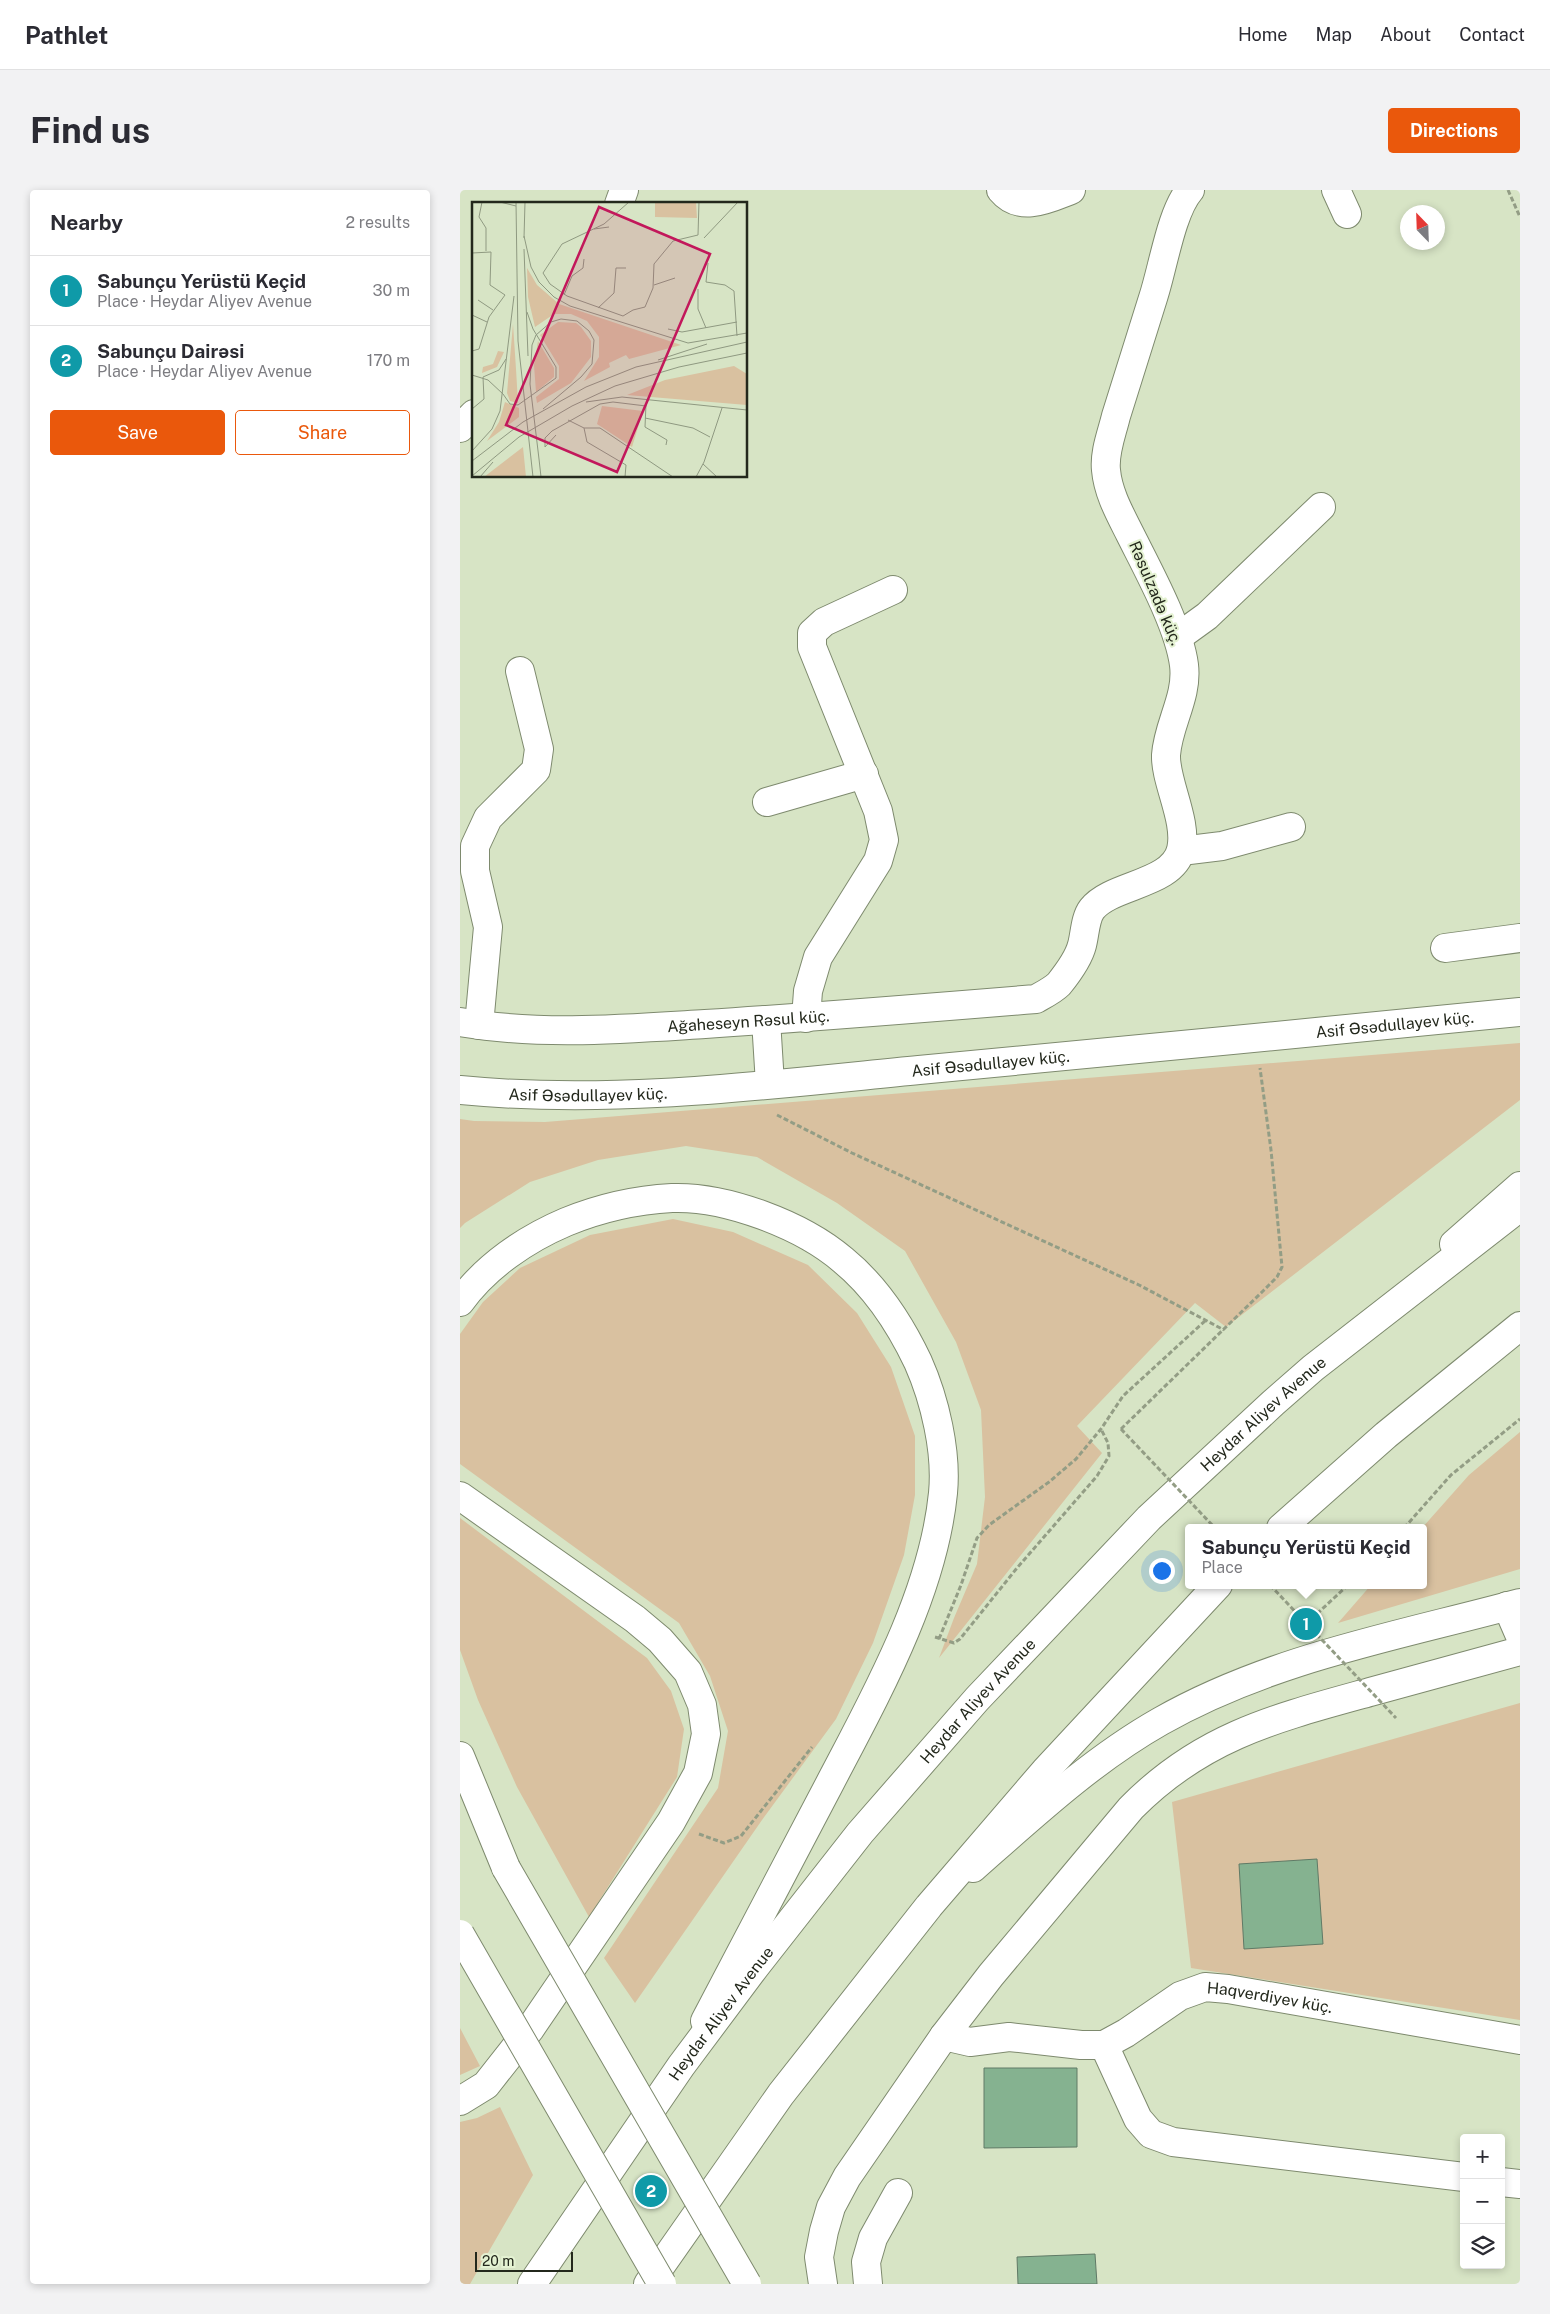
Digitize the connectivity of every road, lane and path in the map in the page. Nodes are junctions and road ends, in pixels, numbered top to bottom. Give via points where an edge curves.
1 (624, 190) edge
2 (1001, 190) edge
3 (1071, 190) edge
4 (1190, 190) edge
5 (1336, 190) edge
6 (1508, 190) edge
7 (620, 202) edge
8 (1348, 214) dead end
9 (1520, 217) edge
10 (472, 416) edge
11 (460, 428) edge
12 (1321, 507) dead end
13 (893, 590) dead end
14 (1178, 637) junction
15 (520, 671) dead end
16 (864, 774) junction
17 (767, 802) dead end
18 (1291, 827) dead end
19 (1181, 851) junction
20 (1520, 938) edge
21 (1445, 948) dead end
22 (1520, 1012) edge
23 (806, 1018) junction
24 (766, 1020) junction
25 (469, 1023) edge
26 (1258, 1038) junction
27 (770, 1084) junction
28 (460, 1090) edge
29 (1520, 1186) edge
30 (1520, 1207) edge
31 (460, 1302) edge
32 (1206, 1320) junction
33 (1520, 1326) edge
34 (1224, 1330) junction
35 (1313, 1368) junction
36 (1520, 1419) edge
37 (460, 1496) edge
38 (1211, 1524) edge
39 (1286, 1524) edge
40 (1408, 1524) edge
41 (1214, 1589) edge
42 (1274, 1589) edge
43 (1344, 1589) edge
44 (1514, 1604) edge
45 (1306, 1624) junction
46 (1520, 1636) edge
47 (939, 1639) dead end
48 (1520, 1651) edge
49 (1396, 1718) dead end
50 (460, 1756) edge
51 (460, 1779) edge
52 (506, 1868) junction
53 (929, 1906) junction
54 (460, 1934) edge
55 (944, 2036) junction
56 (1520, 2040) edge
57 (1104, 2045) junction
58 (681, 2066) junction
59 (460, 2101) edge
60 (1460, 2177) edge
61 (1505, 2182) edge
62 (1520, 2184) edge
63 (898, 2193) dead end
64 (532, 2284) edge
65 (648, 2284) edge
66 (662, 2284) edge
67 (747, 2284) edge
68 (823, 2284) edge
69 (868, 2284) edge

1 - 7 main road
2 - 3 main road via 1007,197 1031,204
4 - 14 main road, Rəsulzadə küç. via 1178,210 1108,447 1106,470 1112,497
5 - 8 main road
6 - 9 path
10 - 11 main road
12 - 14 main road via 1207,616
13 - 16 main road via 824,622 812,633 812,647
14 - 19 main road, Rəsulzadə küç. via 1184,667 1182,696 1166,756 1182,831
15 - 25 main road via 540,749 536,770 488,818 475,846 475,871 488,927
16 - 17 main road
16 - 23 main road via 878,811 884,840 878,861 818,957 808,990
18 - 19 main road via 1222,846
19 - 23 main road, Ağaheseyn Rəsul küç. via 1170,867 1106,898 1091,910 1081,948 1058,985 1036,999
20 - 21 main road
22 - 26 main road, Asif Əsədullayev küç.
23 - 24 main road, Ağaheseyn Rəsul küç.
24 - 25 main road, Ağaheseyn Rəsul küç. via 572,1030
24 - 27 main road
26 - 27 main road, Asif Əsədullayev küç.
26 - 34 path via 1282,1267 1277,1277
27 - 28 main road, Asif Əsədullayev küç. via 565,1096
27 - 32 path via 771,1100 778,1117 1139,1285
29 - 35 main road
30 - 35 main road, Heydar Aliyev Avenue
31 - 58 main road via 505,1257 539,1233 582,1216 624,1204 674,1198 720,1204 774,1219 808,1235 843,1260 876,1293 906,1337 927,1383 940,1432 943,1491 932,1557 901,1640 873,1701
32 - 34 path
32 - 47 path via 1123,1396 1076,1459 989,1525 977,1538
33 - 39 main road via 1394,1428
34 - 38 path, bridge via 1121,1429
35 - 58 main road, Heydar Aliyev Avenue via 1149,1518 977,1699 860,1833
36 - 40 path via 1451,1475
37 - 59 main road via 660,1640 688,1672 702,1705 706,1734 698,1773 671,1822 530,2029 486,2085
41 - 53 main road via 1044,1772
42 - 45 path, bridge
43 - 45 path
44 - 46 main road
44 - 53 main road via 1376,1638 1302,1661 1222,1692 1161,1721 1068,1786
45 - 49 path, bridge
48 - 55 main road via 1304,1710 1248,1728 1202,1751 1151,1788 1132,1808 991,1975
50 - 52 main road
51 - 52 main road
52 - 67 main road, bridge
53 - 65 main road via 781,2094
54 - 66 main road, bridge
55 - 57 main road, Haqverdiyev küç. via 970,2042 1008,2037
55 - 68 main road via 847,2177 831,2207 820,2257
56 - 57 main road, Haqverdiyev küç. via 1205,1987 1180,1996
57 - 60 main road via 1138,2119 1151,2134 1174,2142
58 - 64 main road, Heydar Aliyev Avenue
61 - 62 main road
63 - 69 main road via 873,2238 866,2262

